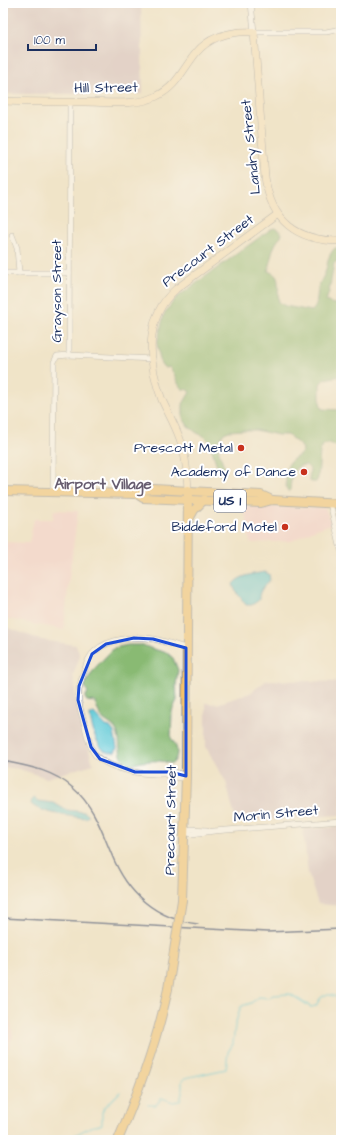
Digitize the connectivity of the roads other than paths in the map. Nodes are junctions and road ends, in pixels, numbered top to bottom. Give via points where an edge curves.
1 (251, 3) edge
2 (341, 29) edge
3 (254, 32) junction
4 (3, 101) edge
5 (70, 102) junction
6 (278, 214) junction
7 (12, 235) dead end
8 (341, 241) edge
9 (19, 273) junction
10 (3, 274) edge
11 (69, 274) junction
12 (68, 355) junction
13 (153, 359) junction
14 (3, 491) edge
15 (53, 492) junction
16 (188, 494) junction
17 (204, 500) junction
18 (272, 500) junction
19 (330, 503) junction
20 (341, 504) edge
21 (187, 524) junction
22 (341, 550) edge
23 (186, 648) junction
24 (186, 776) junction
25 (341, 821) edge
26 (184, 832) junction
27 (118, 1140) edge

1 - 3 street, Landry Street
2 - 3 street via 326,32
3 - 5 street, Hill Street via 232,33 208,42 195,54 173,84 152,98 133,102
3 - 6 street, Landry Street via 265,182 269,199
4 - 5 street, Hill Street
5 - 11 street, Grayson Street
6 - 8 street, Landry Street via 292,228 305,236
6 - 13 street, Precourt Street via 181,285 166,299 157,313 153,328
7 - 9 street via 17,248
9 - 10 street
9 - 11 street
11 - 12 street, Grayson Street
12 - 13 street
12 - 15 street, Grayson Street via 57,356 54,362
13 - 16 street, Precourt Street via 158,387 182,446
14 - 15 main road, US 1
15 - 16 main road, US 1 via 137,494 143,498
16 - 17 main road, US 1
16 - 18 main road, US 1 via 261,495
16 - 21 main road, Precourt Street
17 - 18 main road, US 1 via 261,503
17 - 21 main road via 194,510
18 - 19 main road, US 1
19 - 20 main road, US 1
19 - 22 street
21 - 23 main road, Precourt Street
23 - 24 main road, Precourt Street
23 - 24 street via 144,638 120,640 101,646 92,654 85,668 78,695 79,707 95,756 126,770 178,778
24 - 26 main road, Precourt Street
25 - 26 street, Morin Street via 192,834
26 - 27 main road, Precourt Street, bridge via 182,900 168,989 145,1070

